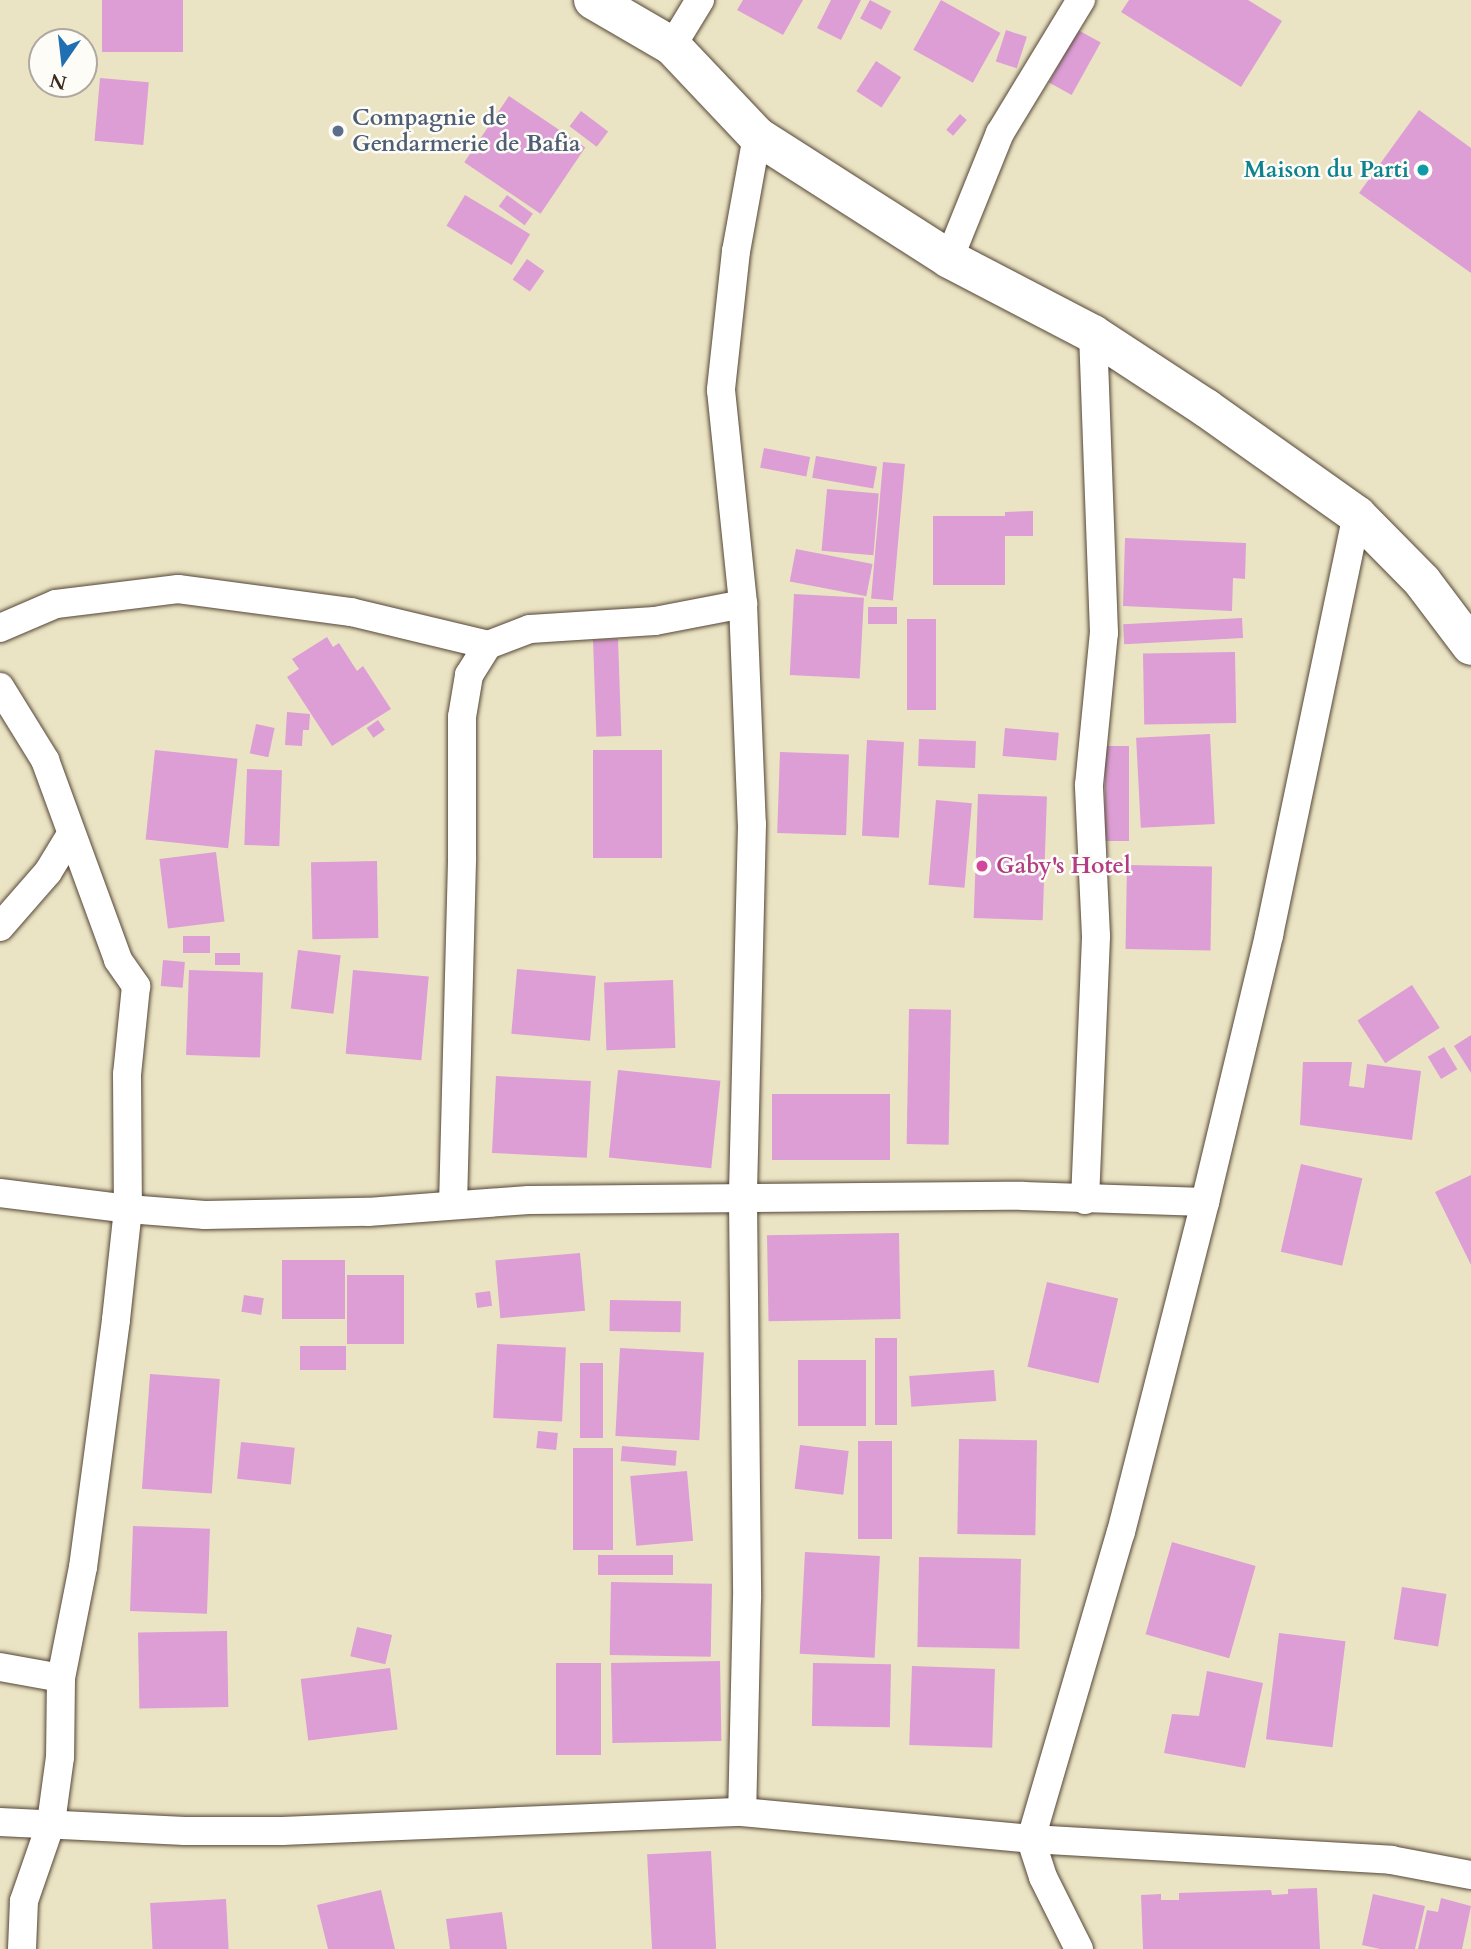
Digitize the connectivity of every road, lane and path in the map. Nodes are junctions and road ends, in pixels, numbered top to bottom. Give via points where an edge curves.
1 (593, 0) edge
2 (700, 0) edge
3 (1081, 0) edge
4 (672, 46) junction
5 (757, 136) junction
6 (949, 259) junction
7 (1093, 334) junction
8 (1357, 515) junction
9 (743, 604) junction
10 (0, 628) edge
11 (488, 645) junction
12 (1471, 646) edge
13 (0, 687) edge
14 (71, 836) junction
15 (0, 927) edge
16 (0, 1193) edge
17 (743, 1200) junction
18 (1085, 1200) junction
19 (1205, 1202) junction
20 (453, 1205) junction
21 (128, 1209) junction
22 (0, 1667) edge
23 (61, 1678) junction
24 (742, 1812) junction
25 (0, 1822) edge
26 (51, 1823) junction
27 (1031, 1839) junction
28 (1471, 1875) edge
29 (22, 1949) edge
30 (1079, 1949) edge

1 - 4 main road
2 - 4 street
3 - 6 street via 1000,133
4 - 5 main road
5 - 6 main road
5 - 9 street via 736,251 721,390
6 - 7 main road
7 - 8 main road
7 - 18 street via 1104,633 1088,785 1096,936
8 - 12 main road via 1422,581
8 - 19 street via 1269,935
9 - 11 street via 654,621 530,629
9 - 17 street via 752,824
10 - 11 street via 55,604 178,589 351,612
11 - 20 street via 469,676 462,717
13 - 14 street via 45,760
14 - 15 street via 48,872
14 - 21 street via 118,960 136,986 127,1074
16 - 21 street
17 - 18 street via 1023,1196
17 - 20 street via 529,1200
17 - 24 street via 747,1598
18 - 19 street
19 - 27 street via 1121,1532
20 - 21 street via 368,1212 205,1215
21 - 23 street via 102,1440
22 - 23 street
23 - 26 street via 60,1757
24 - 26 street via 282,1831
24 - 27 street
25 - 26 street
26 - 29 street via 24,1901
27 - 28 street via 1391,1860
27 - 30 street via 1043,1877

